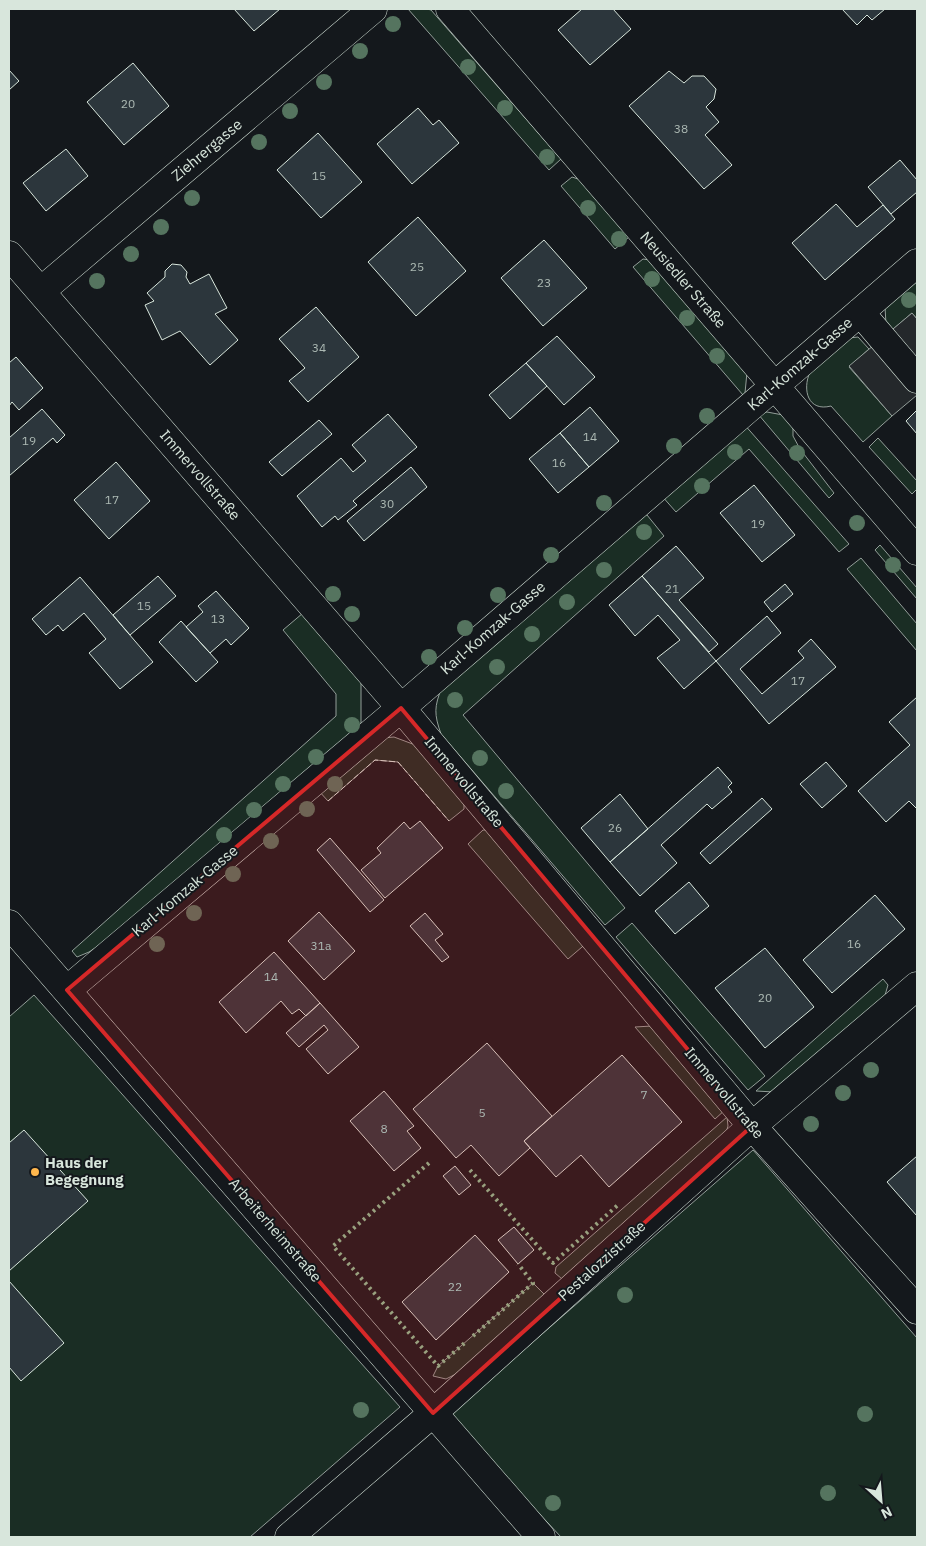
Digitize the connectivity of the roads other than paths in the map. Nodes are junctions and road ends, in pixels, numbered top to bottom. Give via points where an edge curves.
1 (373, 9) edge
2 (450, 9) edge
3 (9, 255) edge
4 (917, 263) edge
5 (41, 291) junction
6 (860, 312) junction
7 (917, 379) edge
8 (774, 386) junction
9 (917, 551) edge
10 (401, 708) junction
11 (9, 924) edge
12 (917, 986) edge
13 (67, 990) junction
14 (752, 1126) junction
15 (917, 1310) edge
16 (433, 1413) junction
17 (289, 1537) edge
18 (541, 1537) edge

1 - 5 street, Ziehrergasse
2 - 8 street, Neusiedler Straße
3 - 5 street, Immervollstraße
4 - 6 street, Karl-Komzak-Gasse
5 - 10 street, Immervollstraße
6 - 7 street
6 - 8 street, Karl-Komzak-Gasse
8 - 9 street, Neusiedler Straße
8 - 10 street, Karl-Komzak-Gasse
10 - 13 street, Karl-Komzak-Gasse
10 - 14 street, Immervollstraße
11 - 13 street, Arbeiterheimstraße
12 - 14 street, Pestalozzistraße
13 - 16 street, Arbeiterheimstraße
14 - 15 street, Immervollstraße
14 - 16 street, Pestalozzistraße
16 - 17 street, Pestalozzistraße
16 - 18 street, Arbeiterheimstraße

